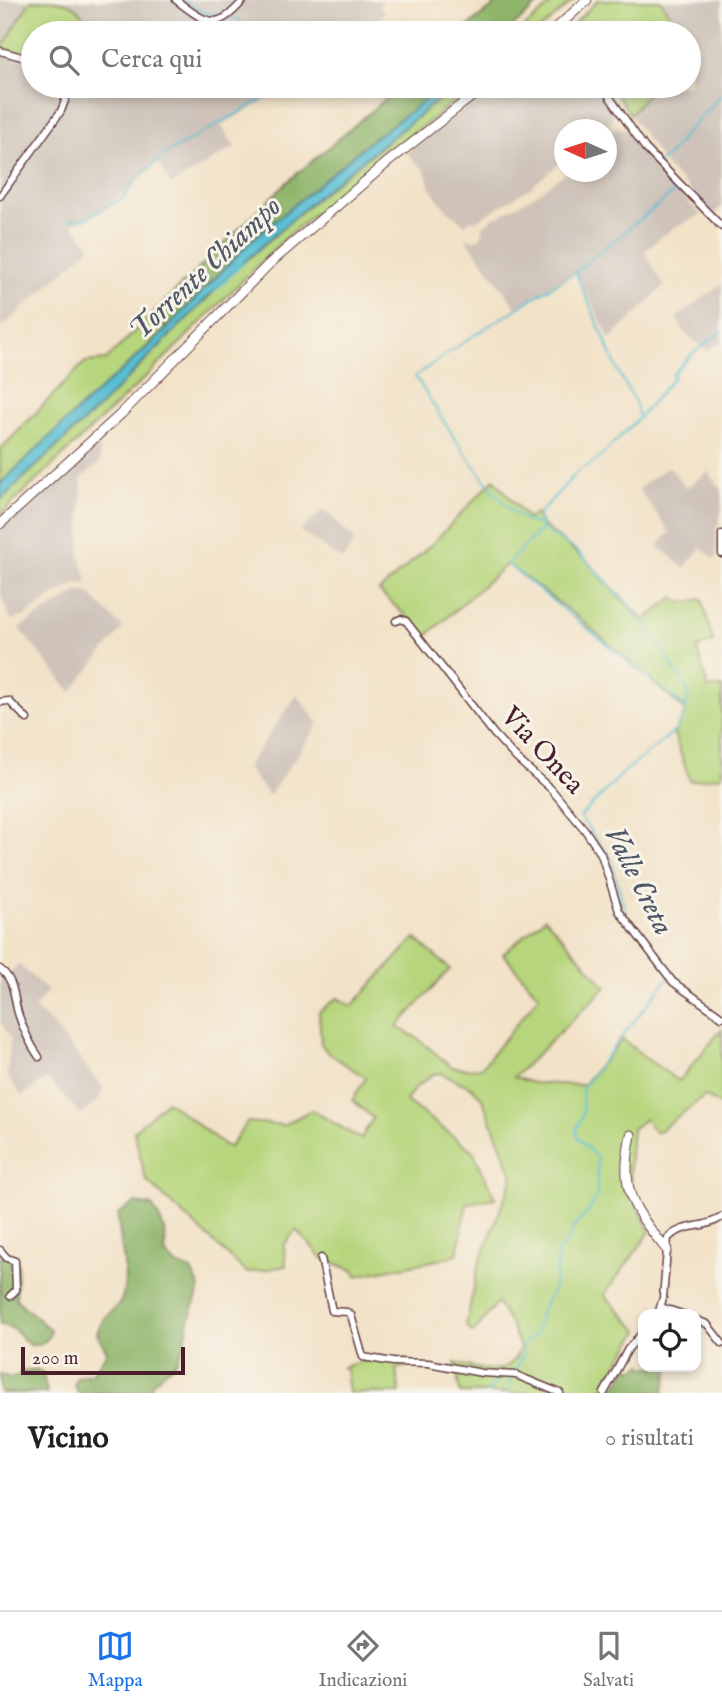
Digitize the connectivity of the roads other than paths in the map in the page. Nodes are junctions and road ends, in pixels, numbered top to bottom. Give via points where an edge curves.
1 (176, 0) edge
2 (244, 0) edge
3 (587, 0) edge
4 (571, 21) edge
5 (0, 51) edge
6 (21, 57) edge
7 (65, 98) edge
8 (470, 98) edge
9 (610, 98) edge
10 (0, 196) edge
11 (722, 227) edge
12 (0, 524) edge
13 (722, 534) edge
14 (722, 554) edge
15 (396, 621) dead end
16 (0, 702) edge
17 (27, 719) dead end
18 (0, 969) edge
19 (722, 1017) edge
20 (39, 1057) dead end
21 (631, 1135) dead end
22 (722, 1217) edge
23 (0, 1250) edge
24 (667, 1250) junction
25 (321, 1258) dead end
26 (10, 1296) dead end
27 (661, 1307) joint
28 (667, 1309) edge
29 (701, 1322) edge
30 (638, 1338) edge
31 (722, 1343) edge
32 (560, 1393) edge
33 (604, 1393) edge

1 - 2 street via 214,21 222,20
3 - 4 main road
5 - 6 street
7 - 10 street via 61,111
8 - 12 main road via 269,264 121,414
9 - 11 street via 645,148
13 - 14 street
15 - 19 street, Via Onea via 406,621 494,734 551,789 585,830 601,854 620,911 673,982
16 - 17 street via 9,701
18 - 20 street via 14,989 17,1013
21 - 24 main road via 627,1165 631,1199 640,1218
22 - 24 street via 710,1225 674,1232 667,1238
23 - 26 street via 15,1261 16,1290
24 - 27 street
25 - 32 street via 332,1311 351,1315 363,1357 516,1375
27 - 28 street
29 - 31 street
30 - 33 street

